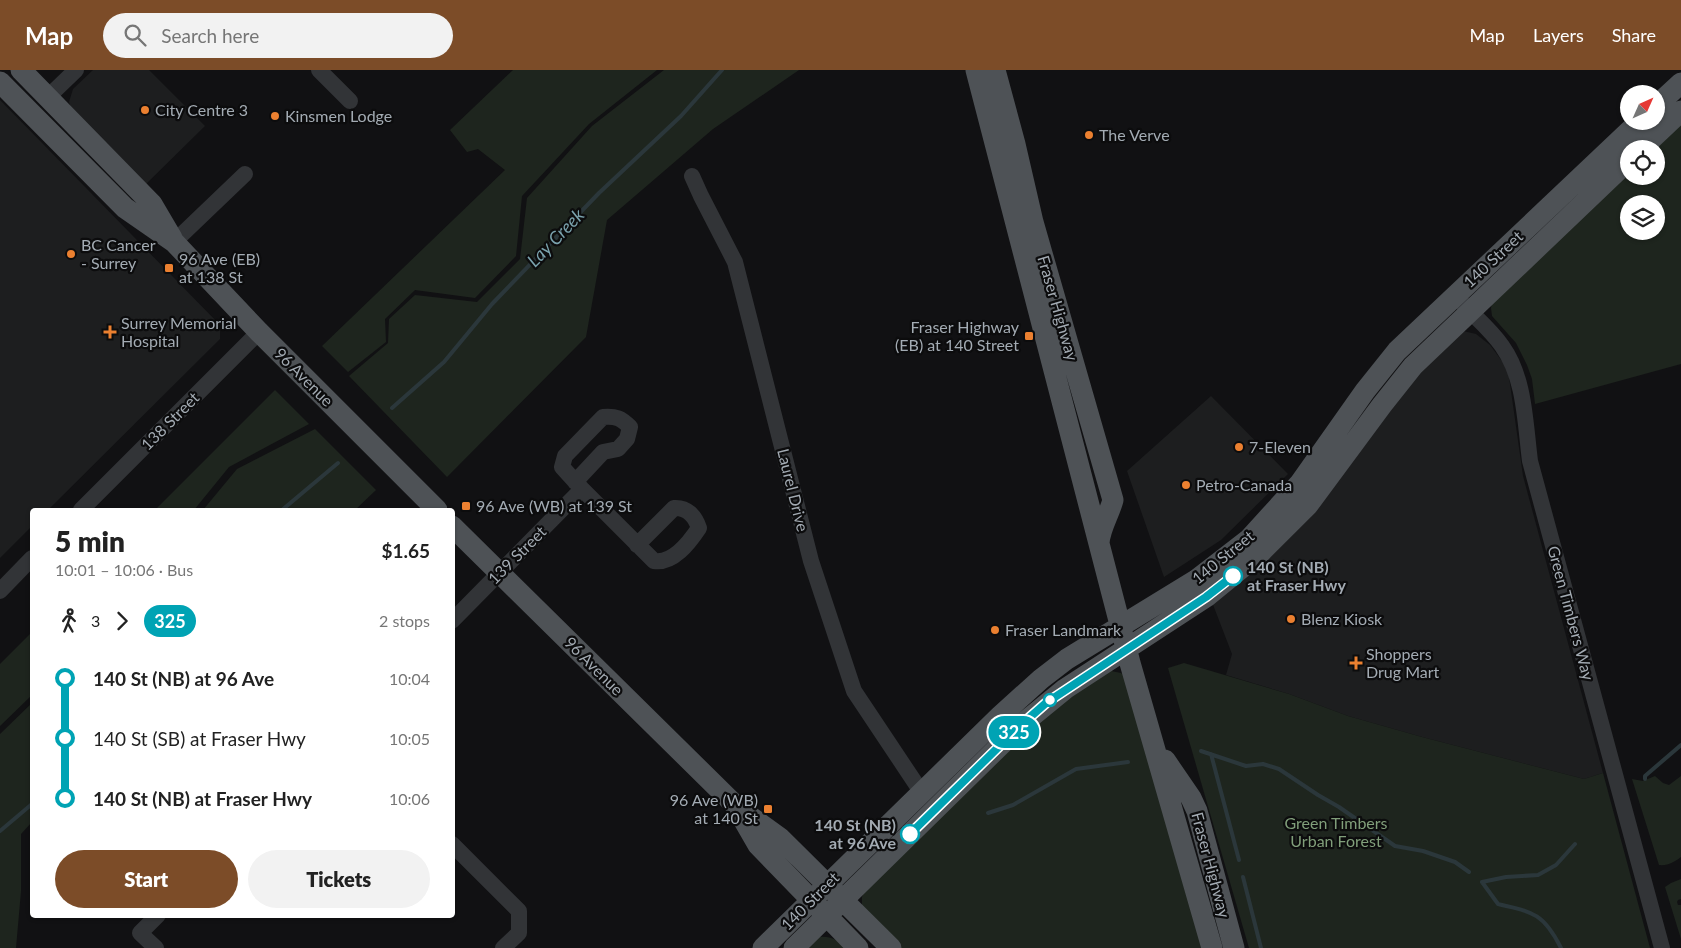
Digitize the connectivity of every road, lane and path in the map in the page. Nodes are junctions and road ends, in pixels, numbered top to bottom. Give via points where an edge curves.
1 (21, 70) edge
2 (76, 70) edge
3 (319, 70) edge
4 (976, 70) edge
5 (995, 70) edge
6 (0, 82) edge
7 (1681, 83) edge
8 (48, 97) junction
9 (1665, 98) edge
10 (350, 101) dead end
11 (24, 107) junction
12 (1681, 111) edge
13 (1630, 130) edge
14 (1650, 140) edge
15 (1620, 169) edge
16 (245, 174) dead end
17 (692, 176) dead end
18 (152, 204) junction
19 (174, 242) junction
20 (1454, 295) junction
21 (1470, 311) junction
22 (259, 332) junction
23 (83, 508) edge
24 (435, 508) edge
25 (455, 529) edge
26 (1099, 543) junction
27 (638, 545) dead end
28 (30, 560) edge
29 (499, 573) junction
30 (0, 591) edge
31 (455, 618) edge
32 (1122, 626) junction
33 (1128, 650) junction
34 (1151, 734) junction
35 (922, 793) junction
36 (736, 806) junction
37 (455, 847) edge
38 (827, 884) junction
39 (812, 900) junction
40 (843, 900) junction
41 (827, 916) junction
42 (155, 918) edge
43 (156, 948) edge
44 (503, 948) edge
45 (763, 948) edge
46 (794, 948) edge
47 (858, 948) edge
48 (891, 948) edge
49 (1212, 948) edge
50 (1234, 948) edge
51 (1662, 948) edge

1 - 8 main road, 96 Avenue
2 - 8 street
3 - 10 street
4 - 26 main road, Fraser Highway
5 - 26 main road, Fraser Highway via 1033,222 1113,500
6 - 11 main road, 96 Avenue
7 - 9 main road
8 - 18 main road, 96 Avenue
11 - 18 main road via 37,104 129,196
11 - 19 main road, 96 Avenue via 125,208
12 - 14 main road
13 - 20 main road, 140 Street
15 - 21 main road, 140 Street
16 - 19 street
17 - 35 street, Laurel Drive via 734,262 811,561 854,691
18 - 19 main road, 96 Avenue
19 - 22 main road, 96 Avenue
20 - 21 street, Green Timbers Way
20 - 32 main road, 140 Street via 1397,351 1364,391 1300,483 1249,538 1196,580
21 - 33 main road, 140 Street via 1413,366 1313,497 1282,532 1206,597
21 - 51 street, Green Timbers Way via 1501,344 1520,384 1530,461
22 - 23 street, 138 Street
22 - 24 main road, 96 Avenue
25 - 29 main road, 96 Avenue
26 - 32 main road, Fraser Highway
27 - 29 street, 139 Street via 579,486
28 - 30 street
29 - 31 street, 139 Street
29 - 36 main road, 96 Avenue
32 - 33 main road, Fraser Highway
32 - 35 main road, 140 Street via 1067,659 1040,680
33 - 34 main road, Fraser Highway
33 - 40 main road, 140 Street via 1065,689 1021,725
34 - 49 main road, Fraser Highway
34 - 50 main road, Fraser Highway via 1197,812
35 - 38 main road, 140 Street
36 - 38 main road, 96 Avenue via 780,838
36 - 39 main road, 96 Avenue via 758,845
37 - 44 street via 519,911 519,932
38 - 39 main road, 140 Street
38 - 40 main road, 96 Avenue
39 - 41 main road, 96 Avenue
39 - 45 main road, 140 Street
40 - 41 main road, 140 Street
40 - 48 main road, 96 Avenue
41 - 46 main road, 140 Street
41 - 47 main road, 96 Avenue
42 - 43 street via 140,932

